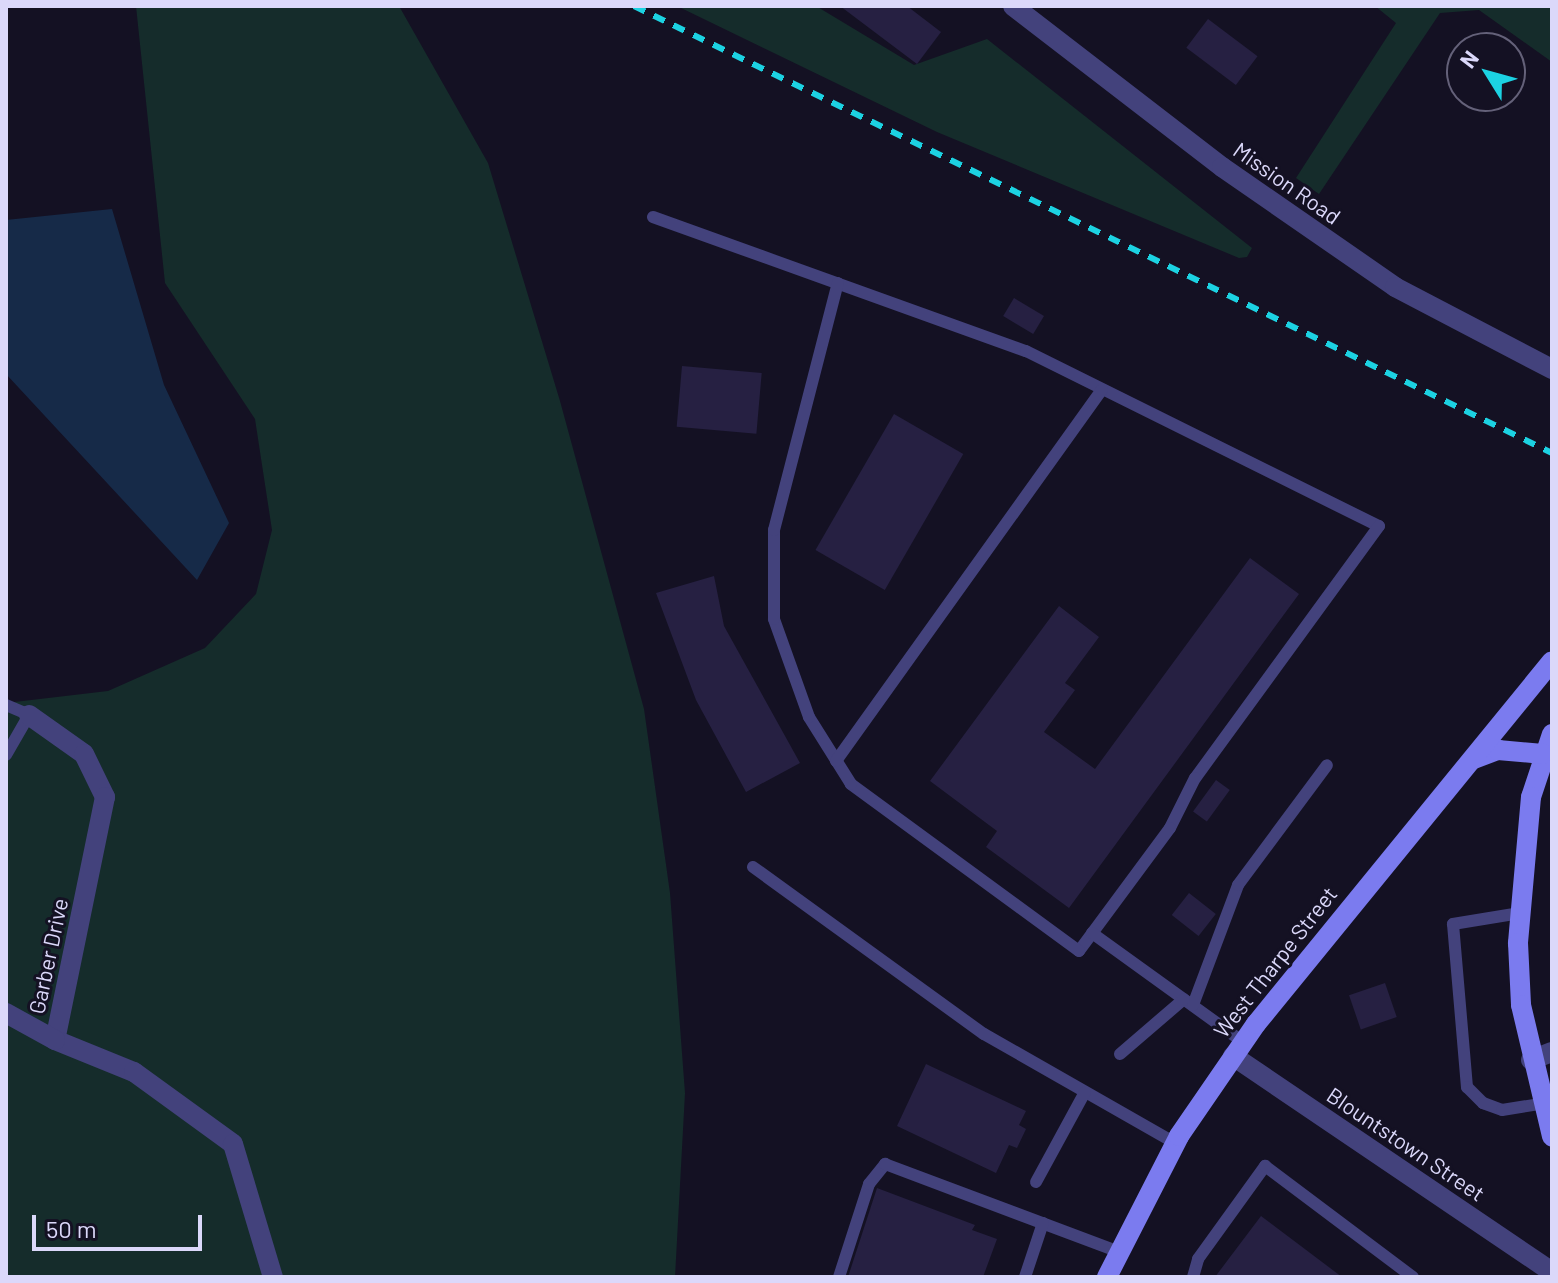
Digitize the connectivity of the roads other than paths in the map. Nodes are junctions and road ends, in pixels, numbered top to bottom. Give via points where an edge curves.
1 (1013, 6) edge
2 (653, 217) dead end
3 (838, 283) junction
4 (1552, 369) edge
5 (1102, 389) junction
6 (1552, 661) edge
7 (6, 705) edge
8 (29, 715) junction
9 (1552, 734) edge
10 (1543, 754) junction
11 (6, 755) edge
12 (836, 761) junction
13 (1470, 761) junction
14 (1327, 765) dead end
15 (753, 867) dead end
16 (1520, 913) junction
17 (1092, 933) junction
18 (1188, 1002) junction
19 (6, 1013) edge
20 (55, 1040) junction
21 (1238, 1049) junction
22 (1552, 1052) edge
23 (1120, 1054) dead end
24 (1531, 1060) junction
25 (1543, 1089) edge
26 (1085, 1092) junction
27 (1552, 1136) edge
28 (1175, 1143) junction
29 (1036, 1182) dead end
30 (1043, 1223) junction
31 (1119, 1252) junction
32 (1552, 1272) edge
33 (273, 1277) edge
34 (839, 1277) edge
35 (1025, 1277) edge
36 (1107, 1277) edge
37 (1193, 1277) edge
38 (1413, 1277) edge

1 - 4 street, Mission Road via 1222,167 1395,287
2 - 3 lane
3 - 5 lane via 1026,351
3 - 12 lane via 774,530 774,619 809,717
5 - 12 lane
5 - 17 lane via 1379,526 1195,778 1170,828
6 - 13 main road, West Tharpe Street
7 - 8 lane
8 - 11 lane
8 - 20 street, Garber Drive via 84,754 105,797
9 - 10 main road
10 - 13 main road via 1498,750
10 - 16 main road via 1531,797
12 - 17 lane via 851,784 1079,951
13 - 21 main road, West Tharpe Street
14 - 18 lane via 1238,885
15 - 26 lane via 984,1034
16 - 24 main road via 1521,1005
16 - 25 lane via 1453,924 1467,1087 1483,1103 1502,1110
17 - 18 lane
18 - 21 lane
18 - 23 lane
19 - 20 street
20 - 33 street, Garber Drive via 134,1072 233,1144
21 - 28 main road, West Tharpe Street
21 - 32 street, Blountstown Street
22 - 24 street
24 - 25 main road
25 - 27 main road
26 - 28 lane
26 - 29 lane
28 - 31 main road, West Tharpe Street
30 - 31 lane
30 - 34 lane via 885,1164 869,1184
30 - 35 lane
31 - 36 main road, West Tharpe Street
37 - 38 lane via 1198,1259 1265,1166

